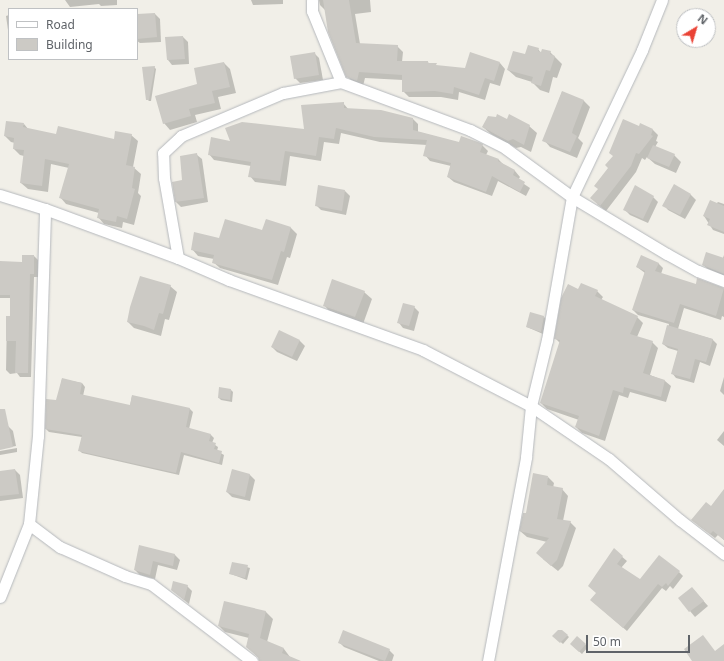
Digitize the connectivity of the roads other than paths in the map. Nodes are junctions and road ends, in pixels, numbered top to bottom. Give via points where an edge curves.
1 (312, 0) edge
2 (662, 0) edge
3 (341, 82) junction
4 (0, 195) edge
5 (572, 197) junction
6 (45, 209) junction
7 (178, 258) junction
8 (724, 281) edge
9 (531, 406) junction
10 (29, 524) junction
11 (724, 554) edge
12 (0, 597) edge
13 (252, 661) edge
14 (488, 661) edge

1 - 3 street via 312,11
2 - 5 street via 642,50
3 - 5 street via 470,130 505,148
3 - 7 street via 283,93 182,136 163,153 164,178
4 - 6 street
5 - 8 street via 667,254 698,271
5 - 9 street via 547,340
6 - 7 street
6 - 10 street via 38,436
7 - 9 street via 229,280 423,350
9 - 11 street via 609,459
9 - 14 street via 526,457
10 - 12 street
10 - 13 street via 60,547 125,576 151,584

